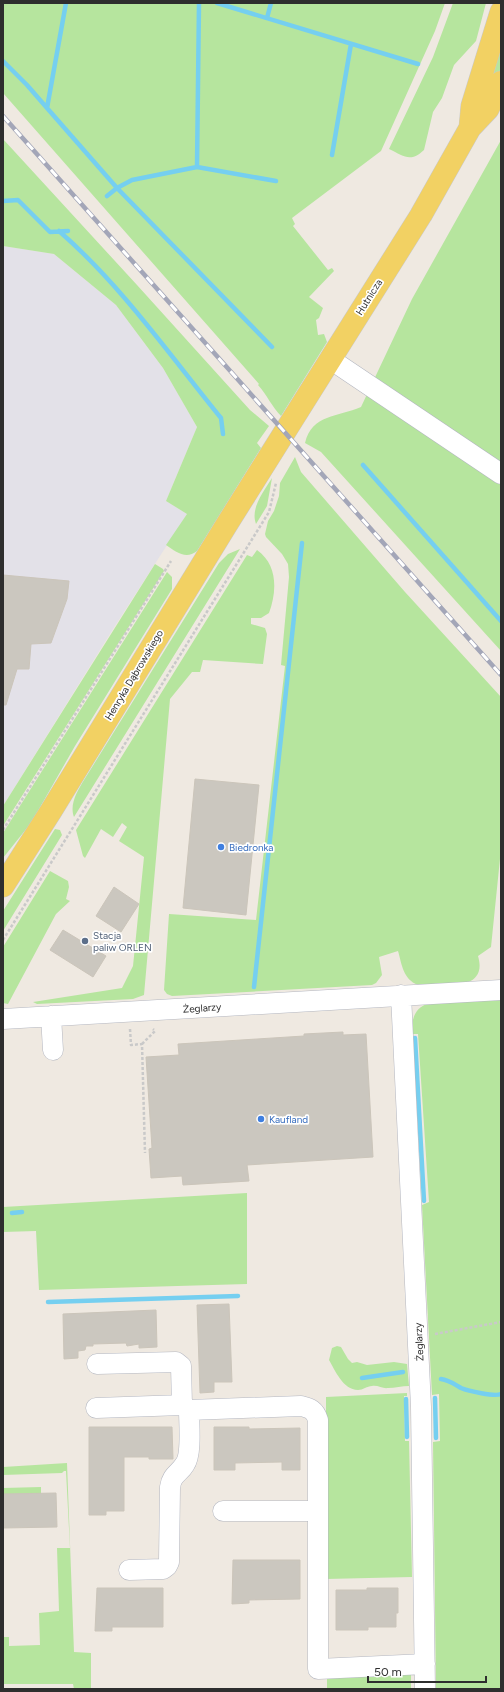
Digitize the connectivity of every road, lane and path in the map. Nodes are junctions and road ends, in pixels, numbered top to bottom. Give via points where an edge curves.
1 (501, 12) edge
2 (501, 82) edge
3 (470, 128) junction
4 (330, 360) junction
5 (271, 471) junction
6 (501, 474) edge
7 (172, 561) dead end
8 (3, 830) edge
9 (3, 886) edge
10 (3, 940) edge
11 (501, 990) edge
12 (401, 995) junction
13 (51, 1016) junction
14 (3, 1019) edge
15 (137, 1028) dead end
16 (149, 1029) dead end
17 (142, 1044) junction
18 (53, 1050) dead end
19 (145, 1153) dead end
20 (501, 1322) edge
21 (418, 1337) junction
22 (97, 1364) dead end
23 (96, 1408) dead end
24 (186, 1408) junction
25 (223, 1511) dead end
26 (318, 1511) junction
27 (129, 1570) dead end
28 (425, 1664) junction
29 (425, 1689) edge

1 - 3 main road, Hutnicza via 472,106
2 - 3 main road, Hutnicza via 488,109
3 - 4 main road, Hutnicza via 421,215
4 - 5 main road, Hutnicza
4 - 6 street
5 - 9 main road, Henryka Dąbrowskiego
5 - 10 path via 269,512
7 - 8 path
11 - 12 street, Żeglarzy
12 - 13 street, Żeglarzy
12 - 21 street, Żeglarzy
13 - 14 street, Żeglarzy
13 - 18 street
15 - 17 path via 130,1028 131,1044
16 - 17 path via 156,1031
17 - 19 path
20 - 21 path
21 - 28 street, Żeglarzy via 422,1407
22 - 24 street via 176,1362 181,1366
23 - 24 street
24 - 26 street via 309,1408 318,1420
24 - 27 street via 188,1459 171,1479 169,1562 163,1569
25 - 26 street
26 - 28 street via 318,1669
28 - 29 street, Żeglarzy

